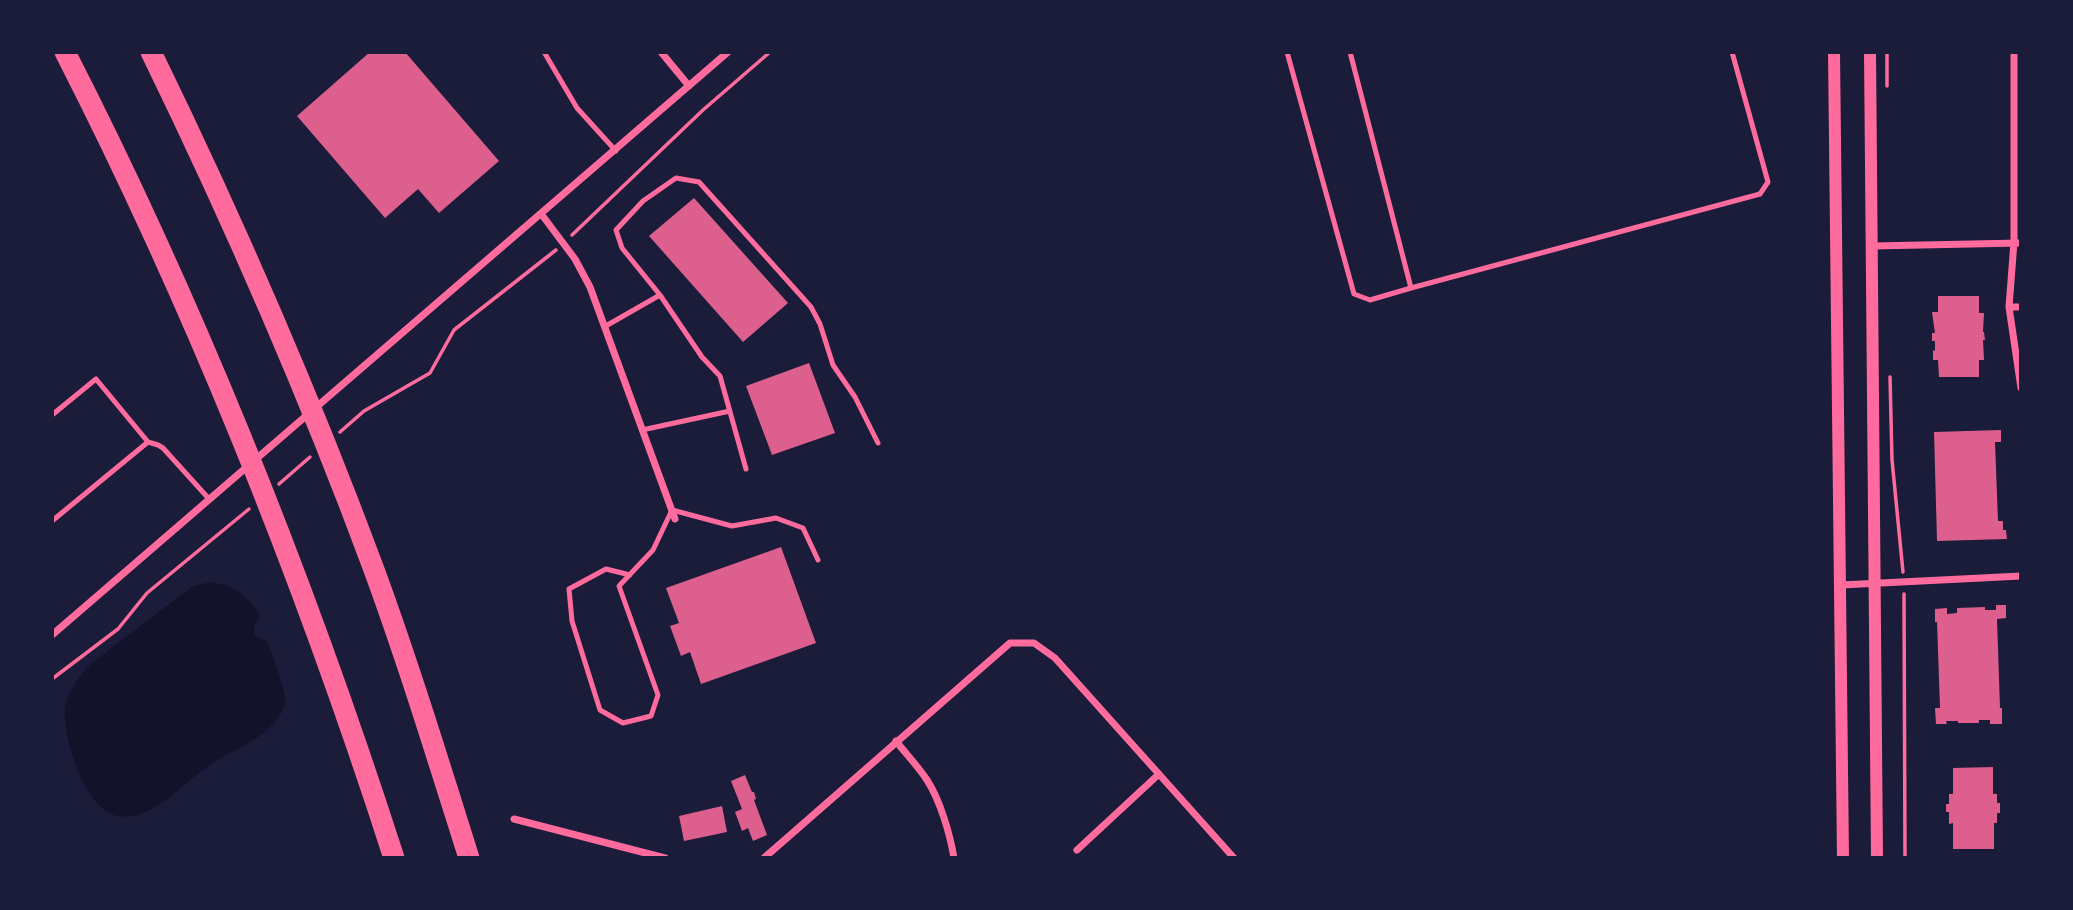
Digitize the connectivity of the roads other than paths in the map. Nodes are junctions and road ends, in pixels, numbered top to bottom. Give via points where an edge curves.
1 (65, 52) edge
2 (151, 52) edge
3 (544, 52) edge
4 (661, 52) edge
5 (728, 52) edge
6 (1287, 52) edge
7 (1350, 52) edge
8 (1732, 52) edge
9 (1834, 52) edge
10 (1871, 52) edge
11 (2014, 52) edge
12 (2018, 69) edge
13 (690, 86) junction
14 (616, 151) junction
15 (542, 215) junction
16 (2017, 243) edge
17 (1872, 246) junction
18 (1411, 288) junction
19 (660, 295) junction
20 (2009, 307) junction
21 (2021, 307) edge
22 (604, 327) junction
23 (2021, 388) edge
24 (730, 411) junction
25 (52, 415) edge
26 (642, 430) junction
27 (148, 443) junction
28 (878, 443) dead end
29 (746, 470) dead end
30 (210, 500) junction
31 (672, 510) junction
32 (676, 519) dead end
33 (52, 521) edge
34 (818, 560) dead end
35 (630, 575) junction
36 (2021, 576) edge
37 (1874, 583) junction
38 (1841, 584) junction
39 (52, 635) edge
40 (896, 741) junction
41 (1159, 774) junction
42 (513, 819) dead end
43 (1077, 850) dead end
44 (394, 858) edge
45 (469, 858) edge
46 (666, 858) edge
47 (764, 858) edge
48 (954, 858) edge
49 (1234, 858) edge
50 (1843, 858) edge
51 (1877, 858) edge

1 - 44 highway via 139,204 228,408 323,652
2 - 45 highway via 228,214 337,473 403,654
3 - 14 lane via 577,108
4 - 13 street
5 - 13 street
6 - 18 lane via 1354,294 1370,300
7 - 18 lane
8 - 18 lane via 1768,182 1760,194
9 - 38 street
10 - 17 street
11 - 12 street
12 - 16 street
13 - 14 street
14 - 15 street
15 - 22 street via 575,259
15 - 30 street
16 - 17 street
16 - 20 street
17 - 37 street
19 - 22 lane
19 - 24 lane via 720,376
19 - 28 lane via 622,248 616,230 643,201 676,178 699,182 811,307 833,365
20 - 21 street
20 - 23 street
22 - 26 street
24 - 26 lane
24 - 29 lane
25 - 27 lane via 96,379
26 - 31 street
27 - 30 lane via 163,448
27 - 33 lane
30 - 39 street
31 - 32 street
31 - 34 lane via 732,526 776,518 803,527
31 - 35 lane via 653,550
35 - 35 lane via 619,586 658,695 651,716 623,723 600,710 572,621 569,589 606,569
36 - 37 street
37 - 38 street
37 - 51 street
38 - 50 street
40 - 41 street via 1010,643 1034,643 1055,658
40 - 47 street
40 - 48 street via 932,788
41 - 43 street
41 - 49 street
42 - 46 street

